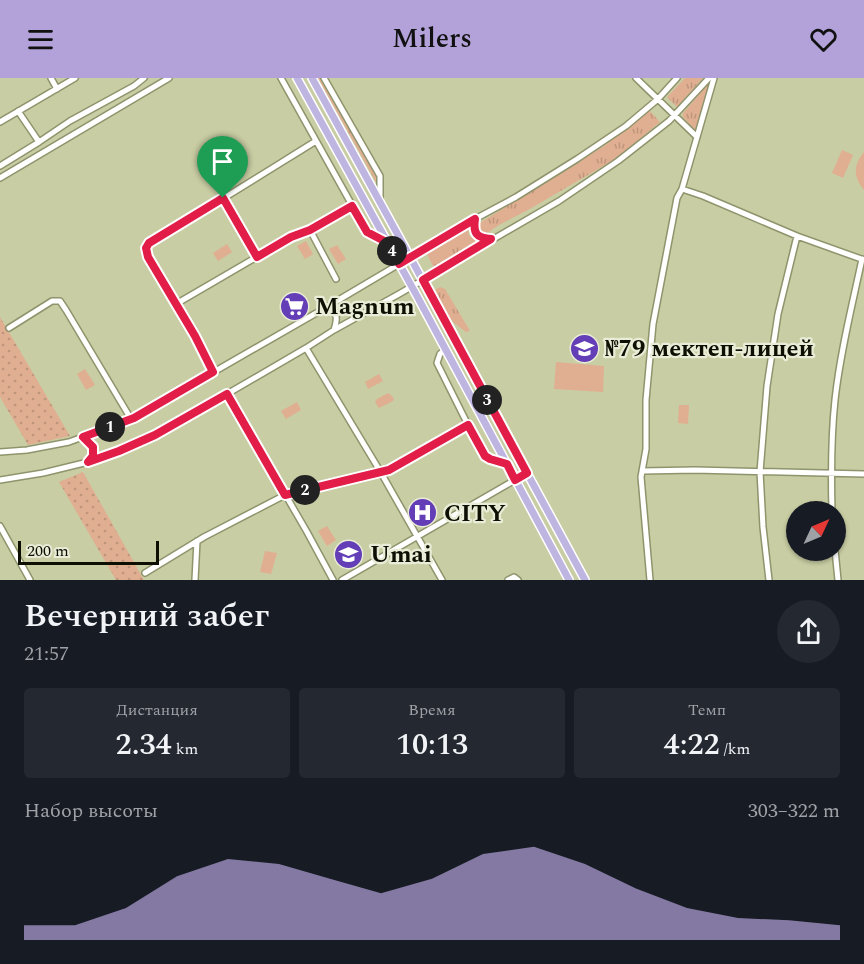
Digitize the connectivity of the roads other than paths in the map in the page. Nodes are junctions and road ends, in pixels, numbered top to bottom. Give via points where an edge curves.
1 (51, 78) edge
2 (75, 78) edge
3 (144, 78) edge
4 (169, 78) edge
5 (281, 78) edge
6 (297, 78) edge
7 (312, 78) edge
8 (324, 78) edge
9 (636, 78) edge
10 (677, 78) edge
11 (709, 78) edge
12 (714, 78) edge
13 (57, 89) junction
14 (658, 99) junction
15 (18, 111) junction
16 (675, 115) junction
17 (0, 122) edge
18 (697, 136) junction
19 (316, 141) junction
20 (39, 142) junction
21 (0, 166) edge
22 (0, 178) edge
23 (682, 189) junction
24 (223, 198) junction
25 (380, 202) junction
26 (352, 206) junction
27 (475, 219) junction
28 (310, 230) junction
29 (797, 236) junction
30 (491, 239) junction
31 (388, 243) junction
32 (257, 257) junction
33 (411, 257) junction
34 (863, 260) edge
35 (399, 264) junction
36 (336, 279) dead end
37 (423, 280) junction
38 (412, 287) junction
39 (176, 304) junction
40 (325, 308) junction
41 (9, 328) dead end
42 (334, 330) junction
43 (306, 348) junction
44 (446, 349) junction
45 (213, 372) junction
46 (227, 394) junction
47 (131, 419) junction
48 (468, 425) junction
49 (83, 437) junction
50 (0, 452) edge
51 (88, 462) junction
52 (507, 464) junction
53 (380, 471) junction
54 (642, 471) junction
55 (760, 472) junction
56 (831, 472) junction
57 (527, 473) junction
58 (864, 474) edge
59 (0, 480) edge
60 (515, 480) junction
61 (285, 495) junction
62 (832, 501) edge
63 (0, 526) edge
64 (418, 536) junction
65 (197, 541) junction
66 (836, 561) edge
67 (145, 573) dead end
68 (30, 580) edge
69 (195, 580) edge
70 (333, 580) edge
71 (342, 580) edge
72 (442, 580) edge
73 (508, 580) edge
74 (518, 580) edge
75 (569, 580) edge
76 (585, 580) edge
77 (650, 580) edge
78 (769, 580) edge
79 (838, 580) edge

1 - 13 street
2 - 13 street
3 - 20 street
4 - 22 street
5 - 19 street
6 - 31 main road
7 - 25 main road
8 - 25 street via 380,176
9 - 14 street
10 - 14 street
11 - 16 street
12 - 18 street
13 - 15 street
14 - 16 street
14 - 27 street via 586,154
15 - 17 street
15 - 20 street
16 - 18 street
16 - 30 street via 618,161 559,201
18 - 23 street
19 - 24 street
19 - 26 street
20 - 21 street
23 - 29 street
23 - 54 street via 653,324
24 - 32 street
24 - 39 street via 146,248
25 - 33 main road
26 - 28 street
26 - 31 street via 367,232
27 - 30 street via 475,233
27 - 33 street
28 - 32 street
28 - 36 street
29 - 34 street
29 - 55 street via 772,345
30 - 37 street
31 - 35 main road
32 - 39 street
33 - 35 street
33 - 37 main road
34 - 56 street via 835,400
35 - 38 main road
35 - 40 street
37 - 38 street
37 - 57 main road
38 - 42 street
38 - 44 main road
39 - 45 street
40 - 42 street via 335,315
40 - 45 street
41 - 47 street via 52,301 60,302
42 - 43 street
43 - 46 street
43 - 53 street
44 - 48 street via 437,363
44 - 52 main road
45 - 47 street
46 - 51 street via 155,435
46 - 61 street
47 - 49 street
48 - 52 street via 485,456
48 - 53 street via 389,470
49 - 50 street via 62,444
49 - 51 street via 93,447
51 - 59 street
52 - 60 main road
53 - 61 street
53 - 64 street
54 - 55 street
54 - 77 street
55 - 56 street
55 - 78 street
56 - 58 street
56 - 62 street
57 - 60 street
57 - 76 main road
60 - 64 street
60 - 75 main road
61 - 65 street
61 - 70 street
63 - 68 street
64 - 71 street
64 - 72 street
65 - 67 street
65 - 69 street
66 - 79 street
73 - 74 street

